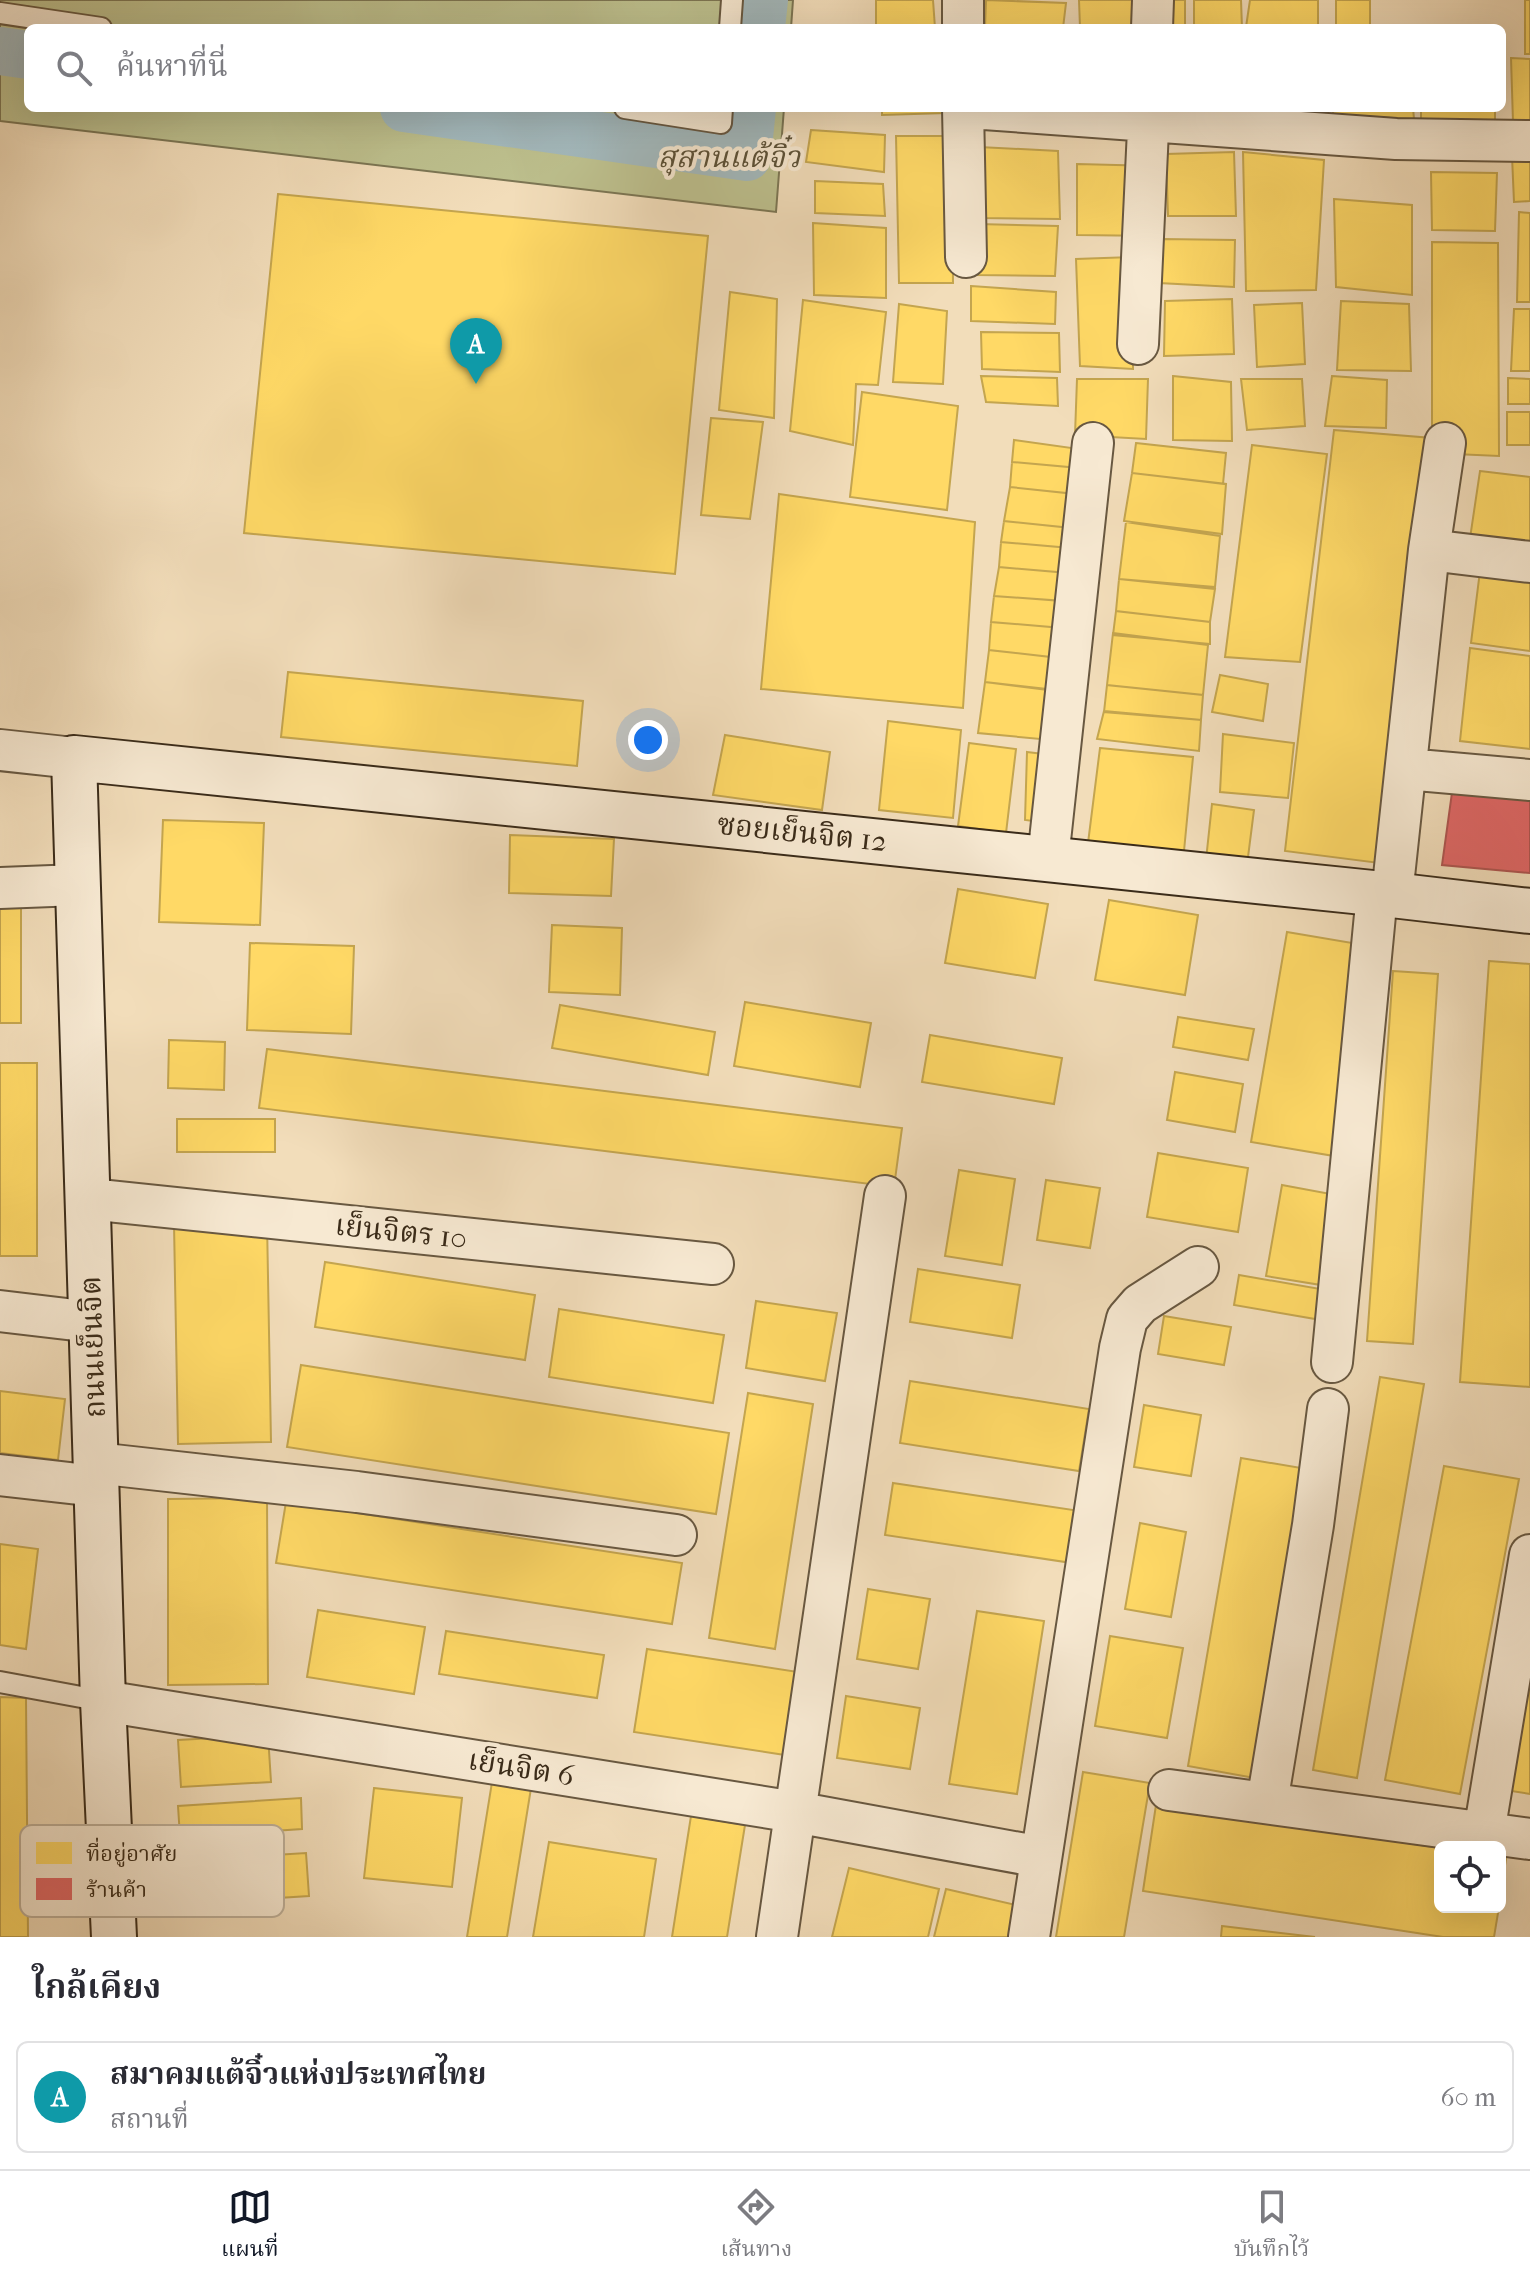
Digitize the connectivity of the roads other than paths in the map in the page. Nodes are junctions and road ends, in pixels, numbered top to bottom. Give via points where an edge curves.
1 (732, 0) edge
2 (963, 0) edge
3 (1153, 0) edge
4 (0, 13) edge
5 (74, 24) edge
6 (730, 24) edge
7 (963, 24) edge
8 (1152, 24) edge
9 (651, 112) edge
10 (722, 112) edge
11 (963, 112) edge
12 (1089, 112) edge
13 (1149, 114) edge
14 (1530, 141) edge
15 (966, 257) dead end
16 (1138, 344) dead end
17 (1093, 443) dead end
18 (1445, 443) dead end
19 (1429, 550) junction
20 (1530, 562) edge
21 (0, 750) edge
22 (74, 758) junction
23 (1406, 769) junction
24 (1530, 780) edge
25 (1048, 859) junction
26 (78, 885) junction
27 (0, 888) edge
28 (1384, 894) junction
29 (1530, 911) edge
30 (885, 1196) dead end
31 (89, 1199) junction
32 (713, 1264) dead end
33 (1198, 1267) dead end
34 (0, 1311) edge
35 (92, 1322) junction
36 (1332, 1362) dead end
37 (1328, 1409) dead end
38 (96, 1474) junction
39 (0, 1475) edge
40 (676, 1535) dead end
41 (1530, 1555) edge
42 (0, 1682) edge
43 (103, 1701) junction
44 (1169, 1790) dead end
45 (1267, 1803) junction
46 (795, 1812) junction
47 (109, 1825) edge
48 (1484, 1833) junction
49 (1530, 1839) edge
50 (1041, 1857) junction
51 (113, 1917) edge
52 (114, 1937) edge
53 (777, 1937) edge
54 (1029, 1937) edge

1 - 6 lane
2 - 7 street
3 - 8 street
4 - 5 lane
9 - 10 lane via 721,123
11 - 15 street
12 - 13 street
13 - 14 street via 1396,139
13 - 16 street
17 - 25 street
18 - 19 street
19 - 20 street
19 - 23 street
21 - 22 street
22 - 25 street, ซอยเย็นจิต 12
22 - 26 street, ถนนเย็นจิต
23 - 24 street
23 - 28 street
25 - 28 street, ซอยเย็นจิต 12
26 - 27 street
26 - 31 street, ถนนเย็นจิต
28 - 29 street, ซอยเย็นจิต 12
28 - 36 street
30 - 46 street
31 - 32 street, เย็นจิตร 10
31 - 35 street, ถนนเย็นจิต
33 - 50 street via 1140,1304 1127,1319
34 - 35 street
35 - 38 street, ถนนเย็นจิต
37 - 45 street
38 - 39 street
38 - 40 street via 357,1492
38 - 43 street, ถนนเย็นจิต
41 - 48 street
42 - 43 lane, เย็นจิต 6
43 - 46 street, เย็นจิต 6
43 - 47 street, ถนนเย็นจิต
44 - 45 street
45 - 48 street
46 - 50 street, เย็นจิต 6
46 - 53 street
48 - 49 street
50 - 54 street
51 - 52 street, ถนนเย็นจิต

